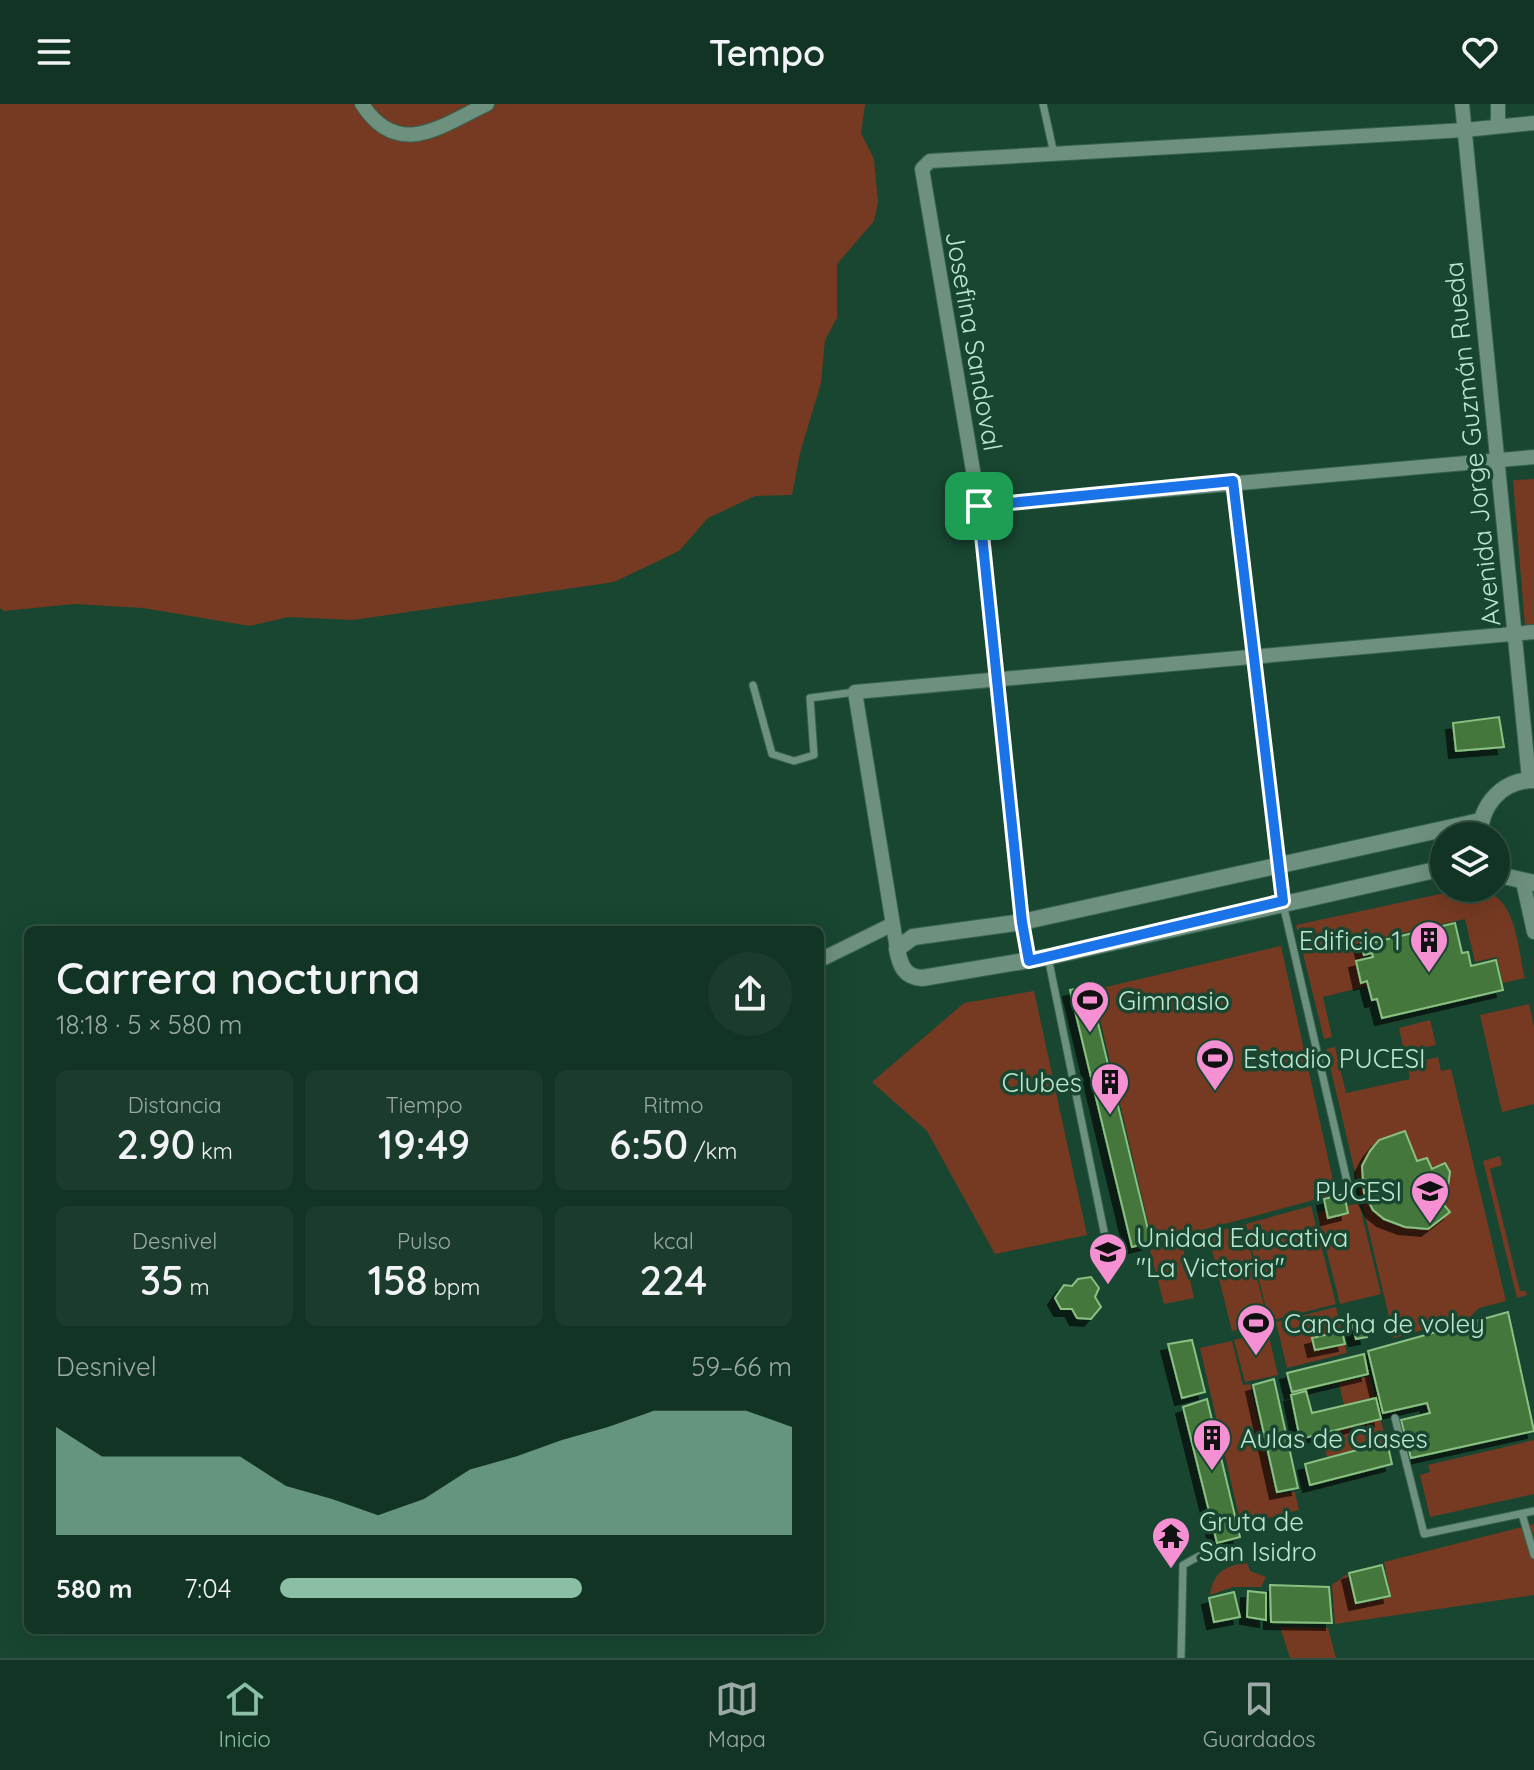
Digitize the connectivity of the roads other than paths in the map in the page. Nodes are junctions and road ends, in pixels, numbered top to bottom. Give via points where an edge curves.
1 (362, 104) edge
2 (487, 104) edge
3 (1043, 104) edge
4 (1462, 104) edge
5 (1498, 104) edge
6 (1534, 123) edge
7 (1498, 126) junction
8 (1465, 130) junction
9 (1054, 154) junction
10 (1534, 457) edge
11 (1498, 460) junction
12 (1233, 481) junction
13 (979, 506) junction
14 (1534, 632) edge
15 (1515, 634) junction
16 (1254, 658) junction
17 (999, 681) junction
18 (753, 685) dead end
19 (855, 692) junction
20 (1532, 780) edge
21 (1483, 822) edge
22 (1430, 838) edge
23 (1278, 867) junction
24 (1430, 871) edge
25 (1528, 883) edge
26 (1283, 901) junction
27 (1022, 922) junction
28 (891, 925) junction
29 (1534, 932) edge
30 (897, 949) junction
31 (1048, 957) junction
32 (824, 958) edge
33 (1029, 961) junction
34 (1349, 1190) dead end
35 (1107, 1246) dead end
36 (1395, 1418) dead end
37 (1534, 1511) edge
38 (1522, 1514) junction
39 (1229, 1549) dead end
40 (1534, 1555) edge
41 (1181, 1658) edge

1 - 2 street via 384,129 403,137 427,133
3 - 9 lane
4 - 8 street, Avenida Jorge Guzmán Rueda
5 - 7 street
6 - 7 street
7 - 8 street
8 - 9 street
8 - 11 street, Avenida Jorge Guzmán Rueda
9 - 13 street, Josefina Sandoval via 930,161 922,169
10 - 11 street
11 - 12 street
11 - 15 street, Avenida Jorge Guzmán Rueda
12 - 13 street
12 - 16 street
13 - 17 street, Josefina Sandoval
14 - 15 street
15 - 16 street
15 - 20 street, Avenida Jorge Guzmán Rueda
16 - 17 street
16 - 23 street
17 - 19 street
17 - 27 street, Josefina Sandoval
18 - 19 lane via 772,754 794,761 814,755 810,698
19 - 28 street
20 - 21 street via 1495,795
22 - 23 street
23 - 26 street
23 - 27 street
24 - 26 street
25 - 29 street
26 - 31 street
26 - 34 lane
27 - 30 street via 913,937
27 - 33 street, Josefina Sandoval
28 - 30 street
28 - 32 street
30 - 33 street via 899,962 913,977
31 - 33 street
31 - 35 lane
36 - 38 lane via 1424,1534
37 - 38 lane
38 - 40 lane
39 - 41 lane via 1210,1550 1183,1565

